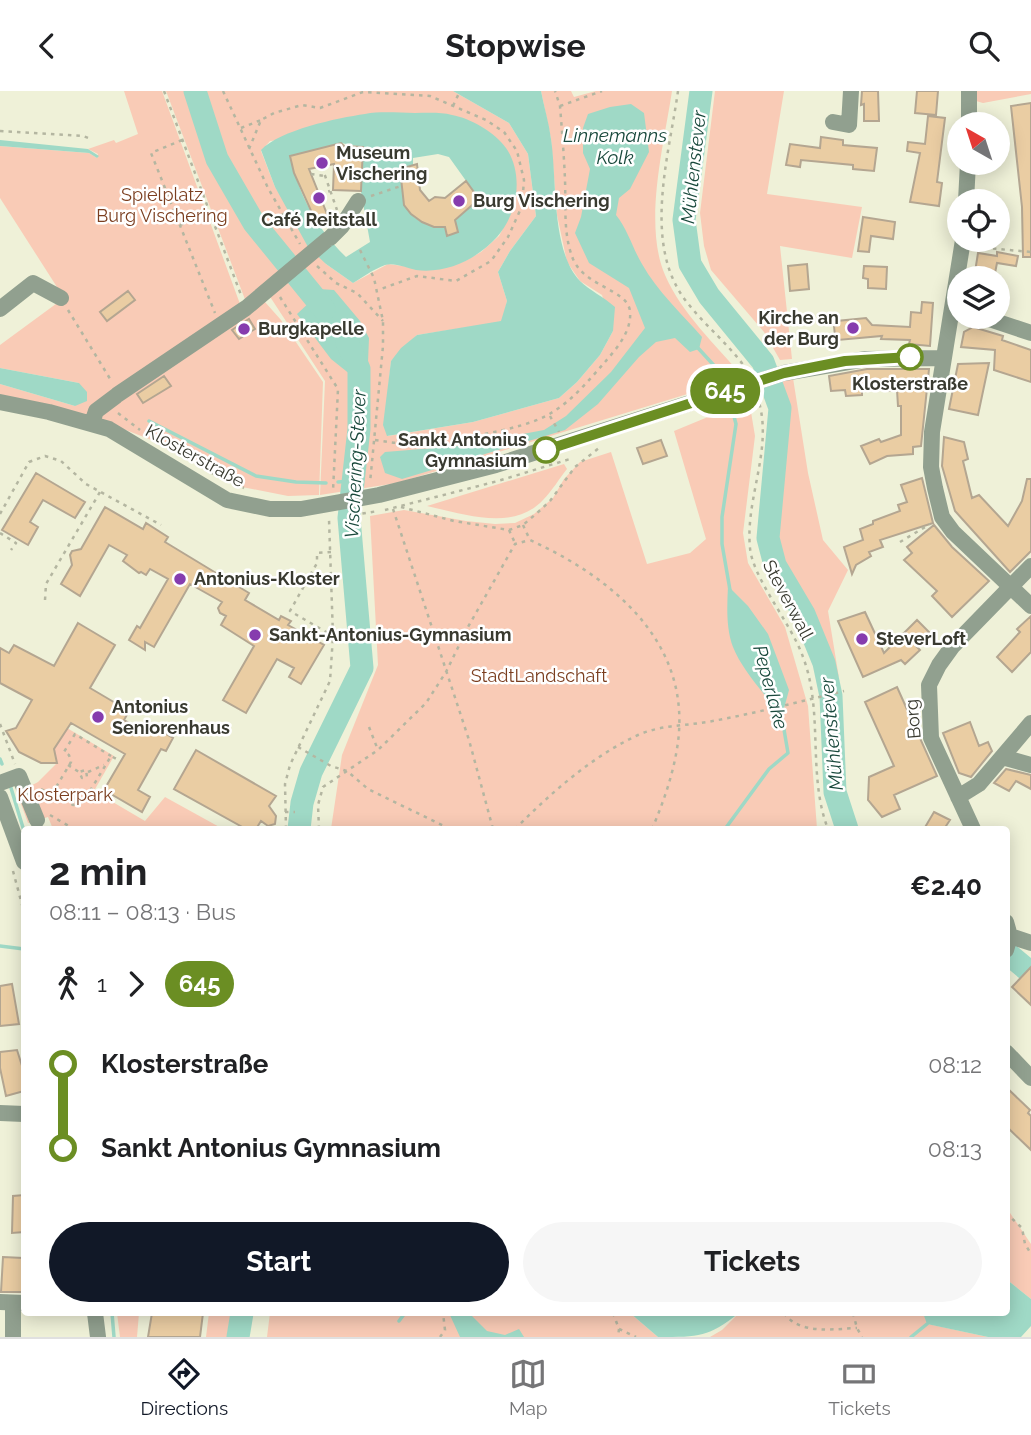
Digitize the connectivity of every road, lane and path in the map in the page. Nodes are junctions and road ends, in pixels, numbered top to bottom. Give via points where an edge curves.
1 (164, 91) edge
2 (223, 91) edge
3 (460, 91) edge
4 (555, 91) edge
5 (602, 91) edge
6 (678, 91) edge
7 (850, 91) edge
8 (969, 91) edge
9 (453, 106) junction
10 (560, 106) junction
11 (969, 112) edge
12 (261, 120) junction
13 (241, 128) junction
14 (843, 129) dead end
15 (0, 131) edge
16 (91, 139) dead end
17 (182, 139) junction
18 (249, 149) junction
19 (322, 167) dead end
20 (311, 174) dead end
21 (326, 176) junction
22 (401, 186) dead end
23 (330, 191) junction
24 (320, 194) dead end
25 (358, 201) joint
26 (209, 213) junction
27 (180, 225) junction
28 (342, 226) junction
29 (1010, 249) edge
30 (360, 250) dead end
31 (1031, 252) edge
32 (307, 256) junction
33 (278, 281) junction
34 (378, 291) junction
35 (61, 298) joint
36 (246, 308) junction
37 (0, 309) edge
38 (383, 321) junction
39 (221, 325) junction
40 (1010, 326) edge
41 (950, 329) edge
42 (1031, 333) edge
43 (944, 358) junction
44 (756, 381) junction
45 (115, 397) junction
46 (0, 402) edge
47 (549, 415) junction
48 (92, 423) junction
49 (149, 436) dead end
50 (562, 436) dead end
51 (375, 440) junction
52 (605, 445) dead end
53 (570, 459) dead end
54 (553, 464) dead end
55 (206, 470) dead end
56 (370, 489) junction
57 (249, 490) dead end
58 (100, 492) junction
59 (322, 492) dead end
60 (387, 492) junction
61 (400, 507) dead end
62 (332, 512) junction
63 (0, 514) edge
64 (942, 517) junction
65 (160, 524) dead end
66 (523, 525) junction
67 (509, 530) junction
68 (0, 533) edge
69 (530, 540) junction
70 (900, 543) dead end
71 (515, 544) junction
72 (11, 550) dead end
73 (331, 552) junction
74 (1031, 566) edge
75 (1013, 587) junction
76 (45, 600) dead end
77 (1031, 606) edge
78 (333, 636) junction
79 (446, 672) junction
80 (844, 691) dead end
81 (813, 699) junction
82 (1031, 723) edge
83 (0, 724) edge
84 (679, 725) junction
85 (369, 727) dead end
86 (298, 747) junction
87 (378, 750) junction
88 (111, 756) junction
89 (1002, 757) junction
90 (120, 761) dead end
91 (106, 764) junction
92 (68, 765) junction
93 (1031, 765) edge
94 (347, 771) junction
95 (79, 772) junction
96 (88, 772) junction
97 (19, 776) junction
98 (0, 783) edge
99 (52, 794) junction
100 (0, 797) edge
101 (958, 797) junction
102 (285, 812) junction
103 (295, 812) dead end
104 (37, 820) dead end
105 (286, 826) edge
106 (319, 826) edge
107 (444, 826) edge
108 (492, 826) edge
109 (518, 826) edge
110 (653, 826) edge
111 (827, 826) edge
112 (972, 826) edge
113 (21, 854) edge
114 (1010, 938) edge
115 (1031, 943) edge
116 (1010, 1056) edge
117 (1031, 1078) edge
118 (0, 1113) edge
119 (21, 1114) edge
120 (1010, 1217) edge
121 (1031, 1254) edge
122 (12, 1303) edge
123 (95, 1316) edge
124 (443, 1316) edge
125 (614, 1316) edge
126 (787, 1316) edge
127 (854, 1316) edge
128 (857, 1328) junction
129 (618, 1329) junction
130 (13, 1337) edge
131 (98, 1337) edge
132 (440, 1337) edge
133 (618, 1337) edge
134 (636, 1337) edge
135 (862, 1337) edge

1 - 17 path
2 - 13 path
3 - 9 path
4 - 10 path
5 - 10 path
6 - 44 path, Steverwall via 661,210 665,257 686,301 733,349
7 - 14 street
8 - 11 street
9 - 12 path via 430,96 363,92 320,108 302,105
9 - 34 path via 504,132 517,151 524,180 522,206 491,261 456,281 417,276
10 - 47 path via 565,222 574,261 583,275 622,297 630,310 626,335 589,380
12 - 13 path
12 - 18 path
13 - 18 path
15 - 16 path
17 - 26 path
17 - 27 path via 150,153
18 - 32 path
19 - 21 path
20 - 21 path
21 - 23 path
22 - 25 path
23 - 24 path
23 - 28 path
25 - 28 street
26 - 27 path
26 - 36 path
27 - 39 path
28 - 32 street
29 - 31 path
30 - 34 path
32 - 33 street
32 - 38 path via 336,283 357,293
33 - 36 street
33 - 59 path via 338,389 333,490
34 - 38 path
35 - 37 street via 33,283
35 - 45 path
36 - 39 street
38 - 51 path
39 - 45 street
40 - 42 street
41 - 43 street
43 - 44 street, Klosterstraße via 866,359
43 - 64 street via 931,450
44 - 60 street, Klosterstraße via 496,465
44 - 81 path, Steverwall via 764,432 750,549 754,567 804,659
45 - 48 street via 96,411
45 - 49 path via 120,415
46 - 48 street, Klosterstraße
47 - 50 path
47 - 51 path via 496,432 402,443
48 - 62 street, Klosterstraße via 227,500 262,508
51 - 56 path
52 - 66 path via 575,467 550,501
53 - 54 path
55 - 57 path
56 - 60 street, Klosterstraße
56 - 62 street, Klosterstraße
58 - 63 path via 61,461 45,456 29,462
58 - 65 path
58 - 76 path via 46,584
60 - 79 path
61 - 67 path
62 - 73 path
64 - 70 path
64 - 75 street
66 - 67 path
66 - 69 path
67 - 71 path
68 - 72 path via 16,543
69 - 71 path
69 - 84 path via 598,577 643,621 668,662
71 - 79 path
73 - 78 path
73 - 78 path via 317,552 317,563 290,611
74 - 75 street, Borg
75 - 77 street
75 - 101 street, Borg via 952,647 929,685 931,738
78 - 86 path via 330,681
79 - 87 path via 426,703
79 - 108 path
80 - 81 path
81 - 84 path
81 - 111 path, Steverwall via 818,794
82 - 89 street
83 - 97 path
84 - 109 path via 639,734 600,757
84 - 110 path via 673,771
85 - 87 path
86 - 94 path
86 - 102 path via 285,784
87 - 94 path
88 - 90 path
88 - 91 path
88 - 92 path via 75,734 64,752 69,755
89 - 93 street
89 - 101 street via 979,784
91 - 96 path
91 - 99 path via 84,801 73,805
92 - 95 path
92 - 99 path
94 - 106 path via 323,787
94 - 107 path via 369,789
95 - 96 path
95 - 96 path via 85,778
97 - 98 street
97 - 99 path
97 - 104 street
100 - 113 street
101 - 112 street, Borg
102 - 103 path
102 - 105 path
114 - 115 street
116 - 117 street
118 - 119 street
120 - 121 path via 1022,1228
122 - 130 street
123 - 131 street
124 - 132 path via 445,1330
125 - 129 path
126 - 128 path via 811,1328
127 - 128 path
128 - 135 path
129 - 133 path
129 - 134 path

